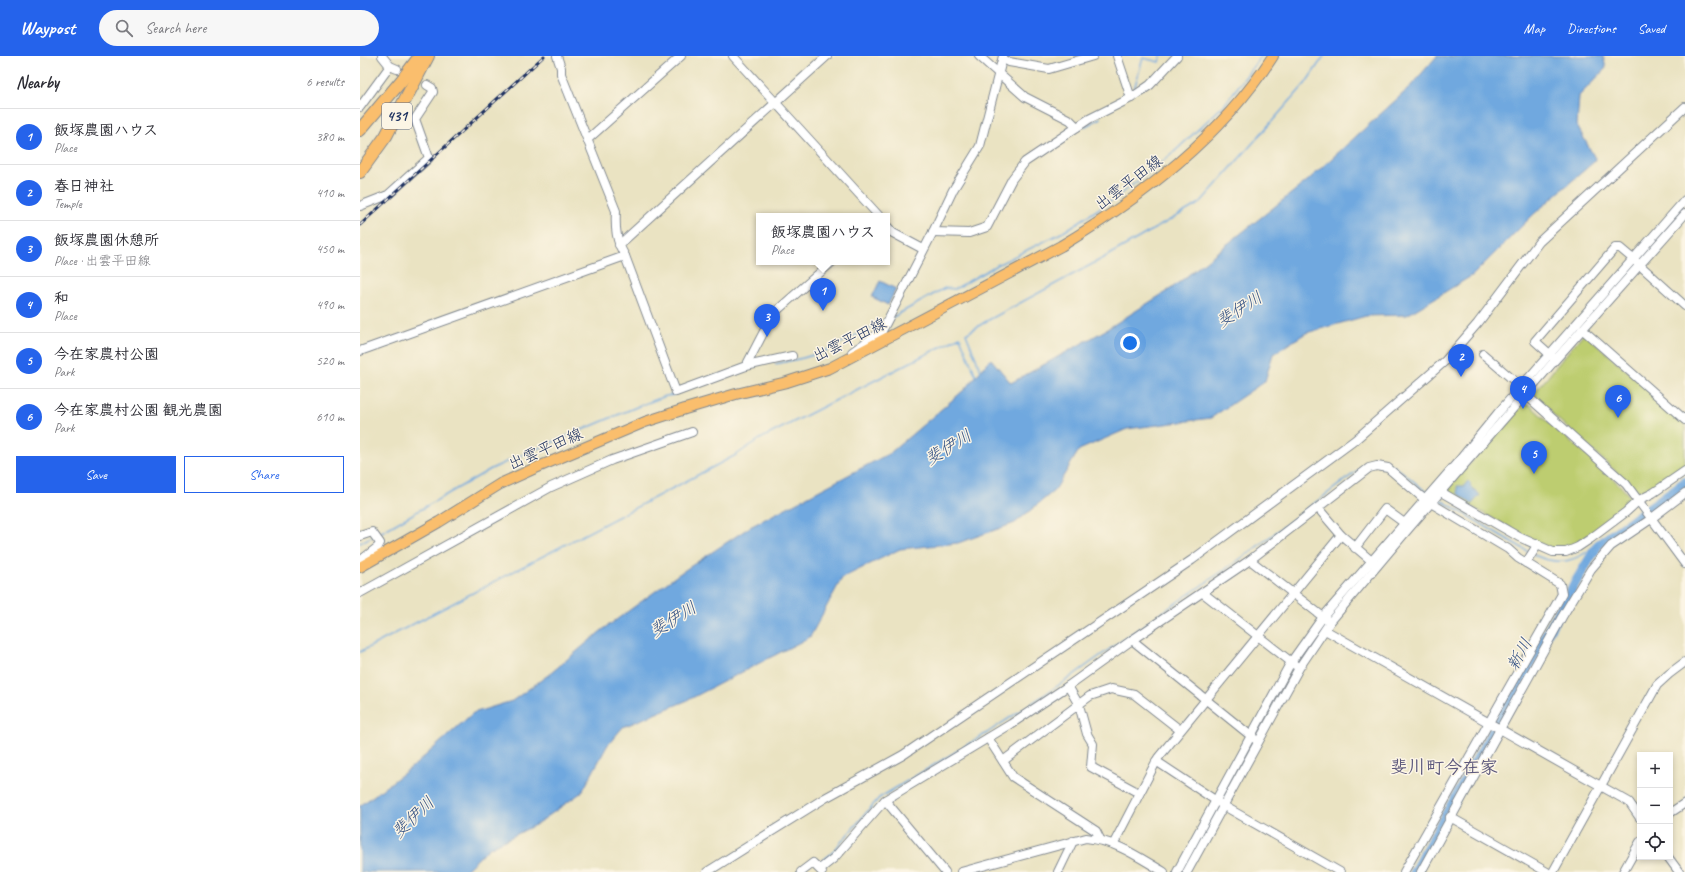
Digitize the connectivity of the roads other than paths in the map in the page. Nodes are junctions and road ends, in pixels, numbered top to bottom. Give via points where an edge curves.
1 (382, 56) edge
2 (420, 56) edge
3 (428, 56) edge
4 (557, 56) edge
5 (681, 56) edge
6 (733, 56) edge
7 (827, 56) edge
8 (979, 56) edge
9 (1093, 56) edge
10 (1117, 56) edge
11 (1177, 56) edge
12 (1273, 56) edge
13 (1003, 57) edge
14 (998, 73) junction
15 (427, 85) dead end
16 (1130, 98) junction
17 (775, 102) junction
18 (360, 107) edge
19 (1685, 107) edge
20 (1076, 127) junction
21 (360, 130) edge
22 (588, 139) junction
23 (360, 172) edge
24 (1685, 200) edge
25 (360, 206) edge
26 (876, 213) edge
27 (1685, 214) edge
28 (1664, 223) junction
29 (890, 230) edge
30 (1672, 230) junction
31 (933, 232) junction
32 (1652, 238) junction
33 (1659, 244) junction
34 (619, 245) junction
35 (924, 248) junction
36 (625, 256) junction
37 (1633, 259) junction
38 (829, 265) edge
39 (1640, 266) junction
40 (1685, 306) edge
41 (1582, 329) junction
42 (360, 351) edge
43 (1483, 354) dead end
44 (792, 356) dead end
45 (1553, 356) junction
46 (746, 366) junction
47 (830, 368) junction
48 (1521, 387) junction
49 (1527, 394) junction
50 (1498, 412) junction
51 (1505, 418) junction
52 (1685, 420) edge
53 (692, 432) dead end
54 (1464, 459) junction
55 (1685, 471) edge
56 (1441, 492) junction
57 (1685, 493) edge
58 (1428, 501) junction
59 (1640, 502) junction
60 (1318, 508) junction
61 (1651, 517) junction
62 (1406, 525) junction
63 (1340, 535) junction
64 (360, 536) edge
65 (1537, 545) junction
66 (1356, 548) junction
67 (1250, 560) junction
68 (1370, 560) junction
69 (360, 561) edge
70 (1527, 561) junction
71 (1685, 564) edge
72 (1378, 566) junction
73 (360, 567) edge
74 (1203, 593) junction
75 (1293, 593) junction
76 (360, 594) edge
77 (1323, 617) junction
78 (1330, 622) junction
79 (1325, 630) junction
80 (1258, 636) junction
81 (1132, 640) junction
82 (1291, 662) junction
83 (1685, 662) edge
84 (1299, 668) junction
85 (1068, 686) junction
86 (1206, 700) junction
87 (1079, 705) junction
88 (1491, 723) junction
89 (1501, 729) junction
90 (1180, 730) junction
91 (988, 738) junction
92 (1255, 739) junction
93 (1003, 761) junction
94 (1156, 761) junction
95 (1601, 786) junction
96 (1139, 793) junction
97 (885, 800) junction
98 (1216, 801) junction
99 (1685, 803) edge
100 (1224, 806) junction
101 (1673, 812) edge
102 (1637, 814) edge
103 (1450, 817) junction
104 (1100, 839) junction
105 (1073, 841) junction
106 (1114, 843) junction
107 (1637, 847) edge
108 (1670, 860) edge
109 (821, 870) edge
110 (707, 872) edge
111 (801, 872) edge
112 (944, 872) edge
113 (961, 872) edge
114 (1058, 872) edge
115 (1164, 872) edge
116 (1177, 872) edge
117 (1187, 872) edge
118 (1340, 872) edge
119 (1404, 872) edge
120 (1420, 872) edge
121 (1547, 872) edge
122 (1553, 872) edge
123 (1623, 872) edge
124 (1678, 872) edge

1 - 18 street via 393,68
2 - 21 highway, 431
3 - 23 highway, 431 via 386,136
4 - 22 street via 561,74
5 - 22 street
6 - 17 street
7 - 17 street
8 - 14 street
9 - 13 street via 1049,69 1009,62
10 - 16 street
11 - 16 street via 1150,85
12 - 47 main road, 出雲平田線 via 1242,98 1211,131 1147,189 1061,246
13 - 14 street
14 - 20 street via 1025,97 1070,120
14 - 31 street via 980,146 953,190
15 - 25 street via 434,92 415,120 429,158 388,195
16 - 20 street
17 - 26 street
17 - 34 street
19 - 110 street via 1540,242 1478,323 1445,361 1355,440 1192,560 910,751 825,798
20 - 31 street via 1025,162 1012,179 987,227 969,233
22 - 34 street via 616,211 615,228
24 - 28 street
27 - 30 street
28 - 30 street
28 - 32 street
29 - 35 street
30 - 33 street
31 - 35 street
32 - 33 street
32 - 37 street
33 - 39 street
34 - 36 street
35 - 47 street via 882,331
36 - 42 street
36 - 46 street via 676,392
37 - 39 street
37 - 45 street
37 - 45 street via 1620,248 1615,248 1535,340
38 - 46 street via 773,314
39 - 40 street
39 - 41 street
41 - 45 street
41 - 52 street
43 - 48 street
44 - 46 street
45 - 48 street
45 - 49 street
47 - 73 main road, 出雲平田線 via 645,422 560,457 500,484
48 - 49 street
48 - 50 street
49 - 51 street
49 - 59 street via 1626,484
50 - 51 street
50 - 54 street
51 - 54 street
53 - 76 street via 612,460 551,487
54 - 56 street
54 - 58 street
55 - 59 street
56 - 58 street
56 - 65 street
57 - 61 street
58 - 60 street via 1388,468 1377,466 1369,468
58 - 62 street
58 - 70 street
59 - 61 street
59 - 65 street via 1578,547 1566,552 1553,552
60 - 63 street
60 - 67 street
61 - 71 street
61 - 89 street via 1599,558 1562,617
62 - 66 street via 1385,509
62 - 68 street
62 - 72 street
63 - 66 street
63 - 75 street
64 - 69 street via 372,532 380,543
65 - 70 street
66 - 68 street
67 - 74 street
67 - 75 street
68 - 72 street
68 - 77 street
70 - 88 street via 1560,584 1562,594
72 - 78 street
74 - 80 street
74 - 81 street
75 - 77 street
75 - 80 street
77 - 78 street
77 - 82 street
78 - 79 street
79 - 84 street
79 - 88 street
80 - 82 street
80 - 86 street
81 - 85 street
81 - 86 street
82 - 84 street
82 - 92 street
83 - 95 street via 1657,685
84 - 92 street
85 - 87 street
85 - 91 street
86 - 90 street
86 - 92 street
87 - 90 street via 1090,696 1111,689 1134,694
87 - 93 street
87 - 96 street via 1087,734 1093,744 1091,767
88 - 89 street
88 - 119 street
89 - 95 street
89 - 103 street
90 - 94 street
91 - 93 street
91 - 97 street
92 - 98 street
92 - 100 street
93 - 104 street via 1013,777 1096,831
94 - 96 street
94 - 98 street
95 - 102 street via 1629,802
95 - 122 street
96 - 106 street
97 - 109 street
97 - 112 street
98 - 100 street
98 - 116 street
99 - 101 street
100 - 117 street
100 - 118 street
103 - 120 street
103 - 121 street
104 - 105 street via 1086,838
104 - 106 street
105 - 113 street
105 - 114 street
106 - 115 street
107 - 123 street
108 - 124 street
109 - 111 street via 813,863

